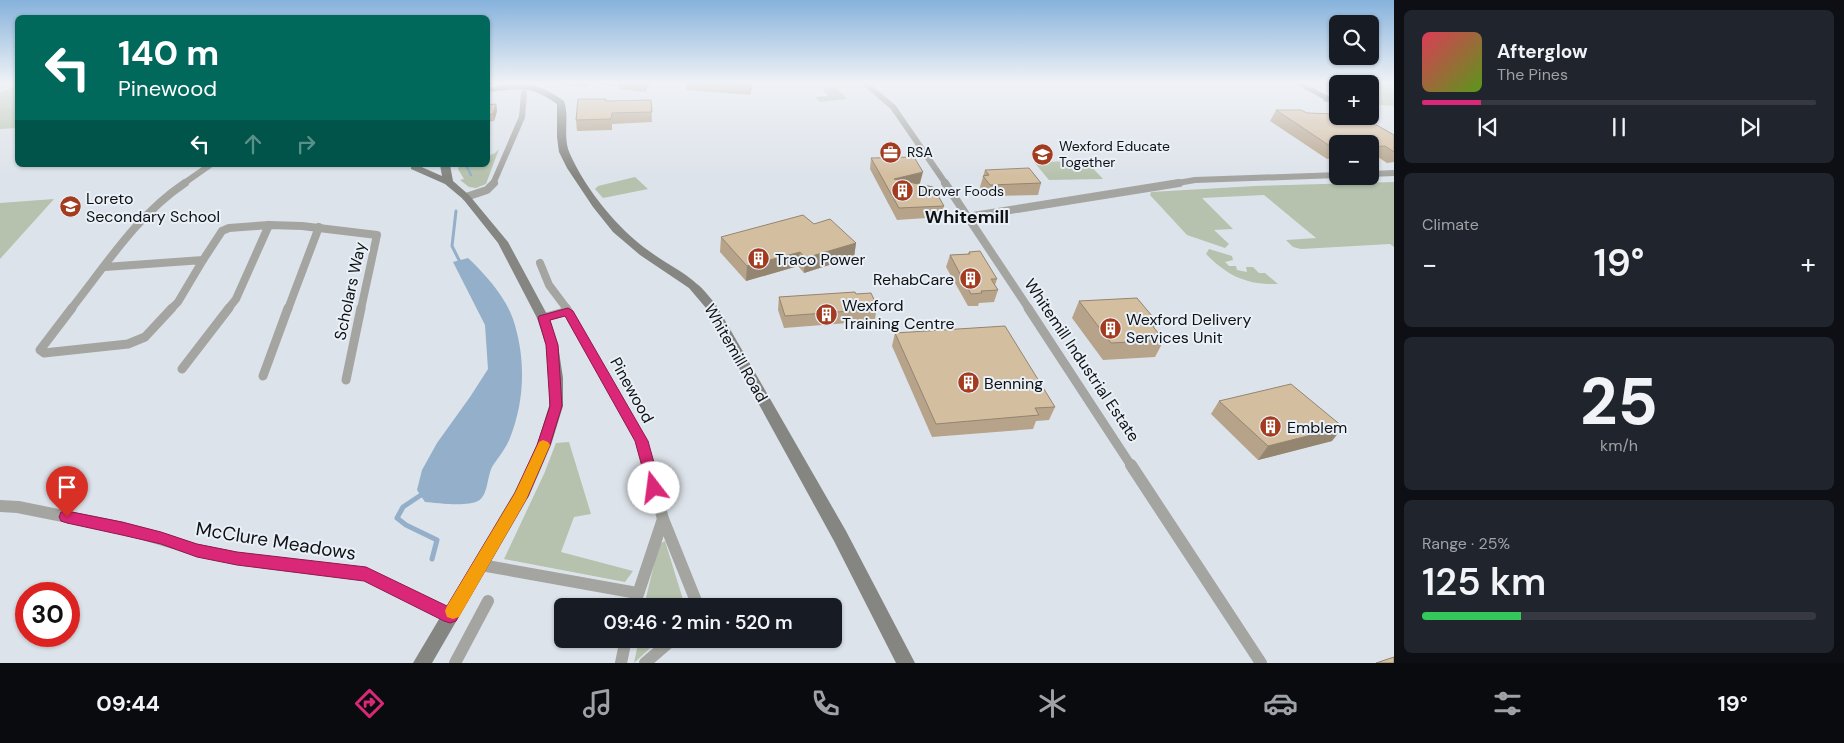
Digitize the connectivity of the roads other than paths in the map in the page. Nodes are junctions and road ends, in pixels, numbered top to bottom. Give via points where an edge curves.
1 (522, 114) edge
2 (561, 114) edge
3 (898, 114) edge
4 (207, 167) edge
5 (409, 167) edge
6 (445, 167) edge
7 (1394, 173) edge
8 (1379, 174) edge
9 (1329, 175) edge
10 (448, 182) junction
11 (466, 197) junction
12 (967, 217) junction
13 (269, 225) junction
14 (319, 227) junction
15 (203, 260) junction
16 (540, 263) dead end
17 (105, 267) junction
18 (568, 311) junction
19 (543, 318) junction
20 (182, 369) dead end
21 (263, 376) dead end
22 (346, 380) dead end
23 (0, 506) edge
24 (663, 519) junction
25 (481, 564) junction
26 (637, 593) junction
27 (636, 598) edge
28 (695, 598) edge
29 (488, 601) dead end
30 (450, 616) junction
31 (624, 648) edge
32 (662, 648) edge
33 (422, 663) edge
34 (455, 663) edge
35 (621, 663) edge
36 (645, 663) edge
37 (906, 663) edge
38 (1260, 663) edge

1 - 11 street via 496,182 487,190
2 - 37 street, Whitemill Road via 564,152 616,230 693,286 711,306 840,536
3 - 12 street, Whitemill Industrial Estate
4 - 17 street via 152,208
5 - 10 street
6 - 10 street
7 - 8 street
9 - 12 street via 1195,180
10 - 11 street
11 - 19 street via 503,242
12 - 38 street, Whitemill Industrial Estate
13 - 14 street, Scholars Way
13 - 15 street, Scholars Way via 223,230
13 - 20 street via 236,299
14 - 21 street
14 - 22 street, Scholars Way via 371,234 377,238
15 - 17 street
15 - 17 street, Scholars Way via 178,302 145,338 128,344 44,353 40,350
16 - 18 street, Pinewood via 549,285
18 - 19 street
18 - 24 street, Pinewood via 642,441
19 - 25 street via 552,345 556,406 544,445 521,496
23 - 30 street, McClure Meadows via 122,528 237,558 366,574
24 - 26 street
24 - 28 street, Pinewood
25 - 26 street
25 - 30 street
26 - 27 street
29 - 34 street
30 - 33 street
31 - 35 street
32 - 36 street

